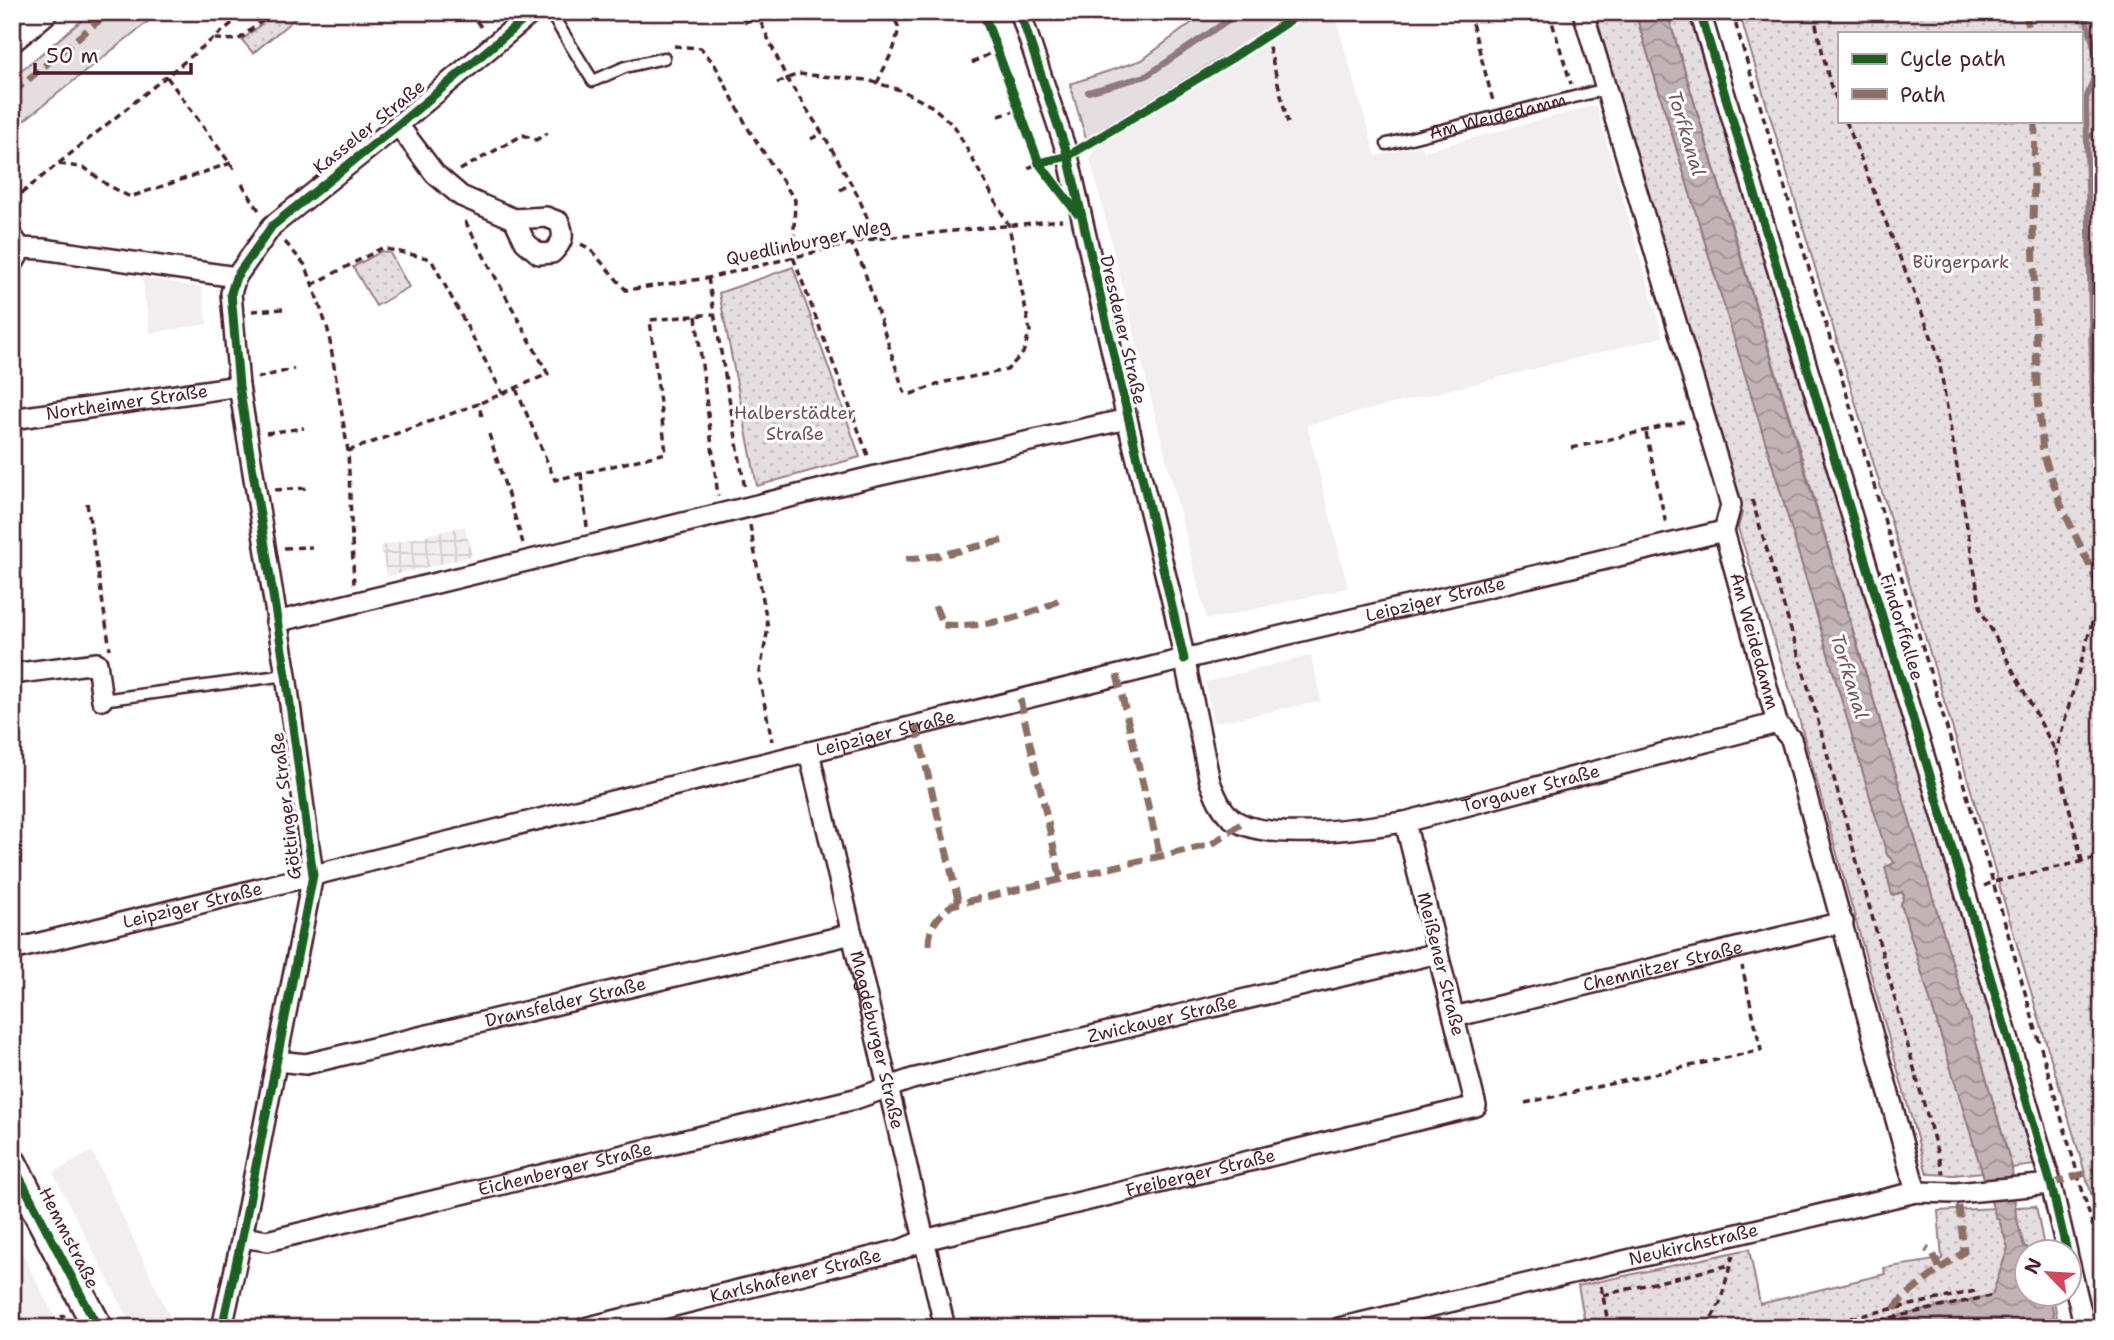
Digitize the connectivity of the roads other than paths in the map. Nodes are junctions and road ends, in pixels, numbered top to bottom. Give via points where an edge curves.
1 (42, 12) edge
2 (533, 12) edge
3 (550, 12) edge
4 (1020, 12) edge
5 (1583, 12) edge
6 (1700, 12) edge
7 (12, 37) edge
8 (664, 58) road end
9 (1606, 89) junction
10 (398, 125) junction
11 (1387, 144) dead end
12 (514, 219) junction
13 (15, 250) edge
14 (236, 277) junction
15 (239, 386) junction
16 (12, 419) edge
17 (1127, 419) junction
18 (1724, 531) junction
19 (276, 622) junction
20 (1184, 659) junction
21 (12, 674) edge
22 (286, 675) junction
23 (102, 700) joint
24 (1777, 723) junction
25 (809, 752) junction
26 (1405, 822) junction
27 (1241, 824) joint
28 (313, 875) junction
29 (1843, 922) junction
30 (852, 934) junction
31 (12, 950) edge
32 (1438, 953) junction
33 (1454, 1017) junction
34 (276, 1061) junction
35 (888, 1088) junction
36 (1476, 1106) joint
37 (12, 1163) edge
38 (2051, 1184) junction
39 (1916, 1192) junction
40 (242, 1237) junction
41 (2064, 1238) edge
42 (924, 1240) junction
43 (2080, 1308) edge
44 (98, 1328) edge
45 (222, 1328) edge
46 (585, 1328) edge
47 (945, 1328) edge
48 (1339, 1328) edge
49 (2085, 1328) edge

1 - 7 street
2 - 10 street, Kasseler Straße
3 - 8 lane via 593,81
4 - 17 street, Dresdener Straße via 1068,156
5 - 9 street, Am Weidedamm
6 - 38 street, Findorffallee
9 - 11 lane, Am Weidedamm
9 - 18 street, Am Weidedamm via 1731,505
10 - 12 street, Kasseler Straße via 444,182 466,198
10 - 14 street, Kasseler Straße via 272,226
12 - 12 street, Kasseler Straße via 525,242 539,254 552,253 561,244 564,234 559,222 546,217
13 - 14 street via 43,248
14 - 15 street, Göttinger Straße via 231,293
15 - 16 street, Northeimer Straße
15 - 19 street, Göttinger Straße
17 - 19 street
17 - 20 street, Dresdener Straße
18 - 20 street, Leipziger Straße
18 - 24 street, Am Weidedamm
19 - 22 street, Göttinger Straße
20 - 25 street, Leipziger Straße
20 - 27 street, Dresdener Straße via 1210,782 1229,817
21 - 23 street via 97,663
22 - 23 lane
22 - 28 street, Göttinger Straße
24 - 26 street, Torgauer Straße
24 - 29 street, Am Weidedamm via 1791,740
25 - 28 street, Leipziger Straße
25 - 30 street, Magdeburger Straße
26 - 27 street, Torgauer Straße via 1288,832 1266,832
26 - 32 street, Meißener Straße
28 - 31 street, Leipziger Straße
28 - 34 street, Göttinger Straße
29 - 33 street, Chemnitzer Straße
29 - 39 street, Am Weidedamm
30 - 34 street, Dransfelder Straße via 306,1064
30 - 35 street, Magdeburger Straße
32 - 33 street, Meißener Straße
32 - 35 street, Zwickauer Straße
33 - 36 street, Meißener Straße
34 - 40 street, Göttinger Straße
35 - 40 street, Eichenberger Straße via 267,1241
35 - 42 street, Magdeburger Straße
36 - 42 street, Freiberger Straße
37 - 44 street, Hemmstraße
38 - 39 street, Neukirchstraße
38 - 41 street, Findorffallee
39 - 48 street, Neukirchstraße
40 - 45 street, Göttinger Straße
42 - 46 street, Karlshafener Straße via 900,1250
42 - 47 street, Magdeburger Straße
43 - 49 street, Findorffallee

